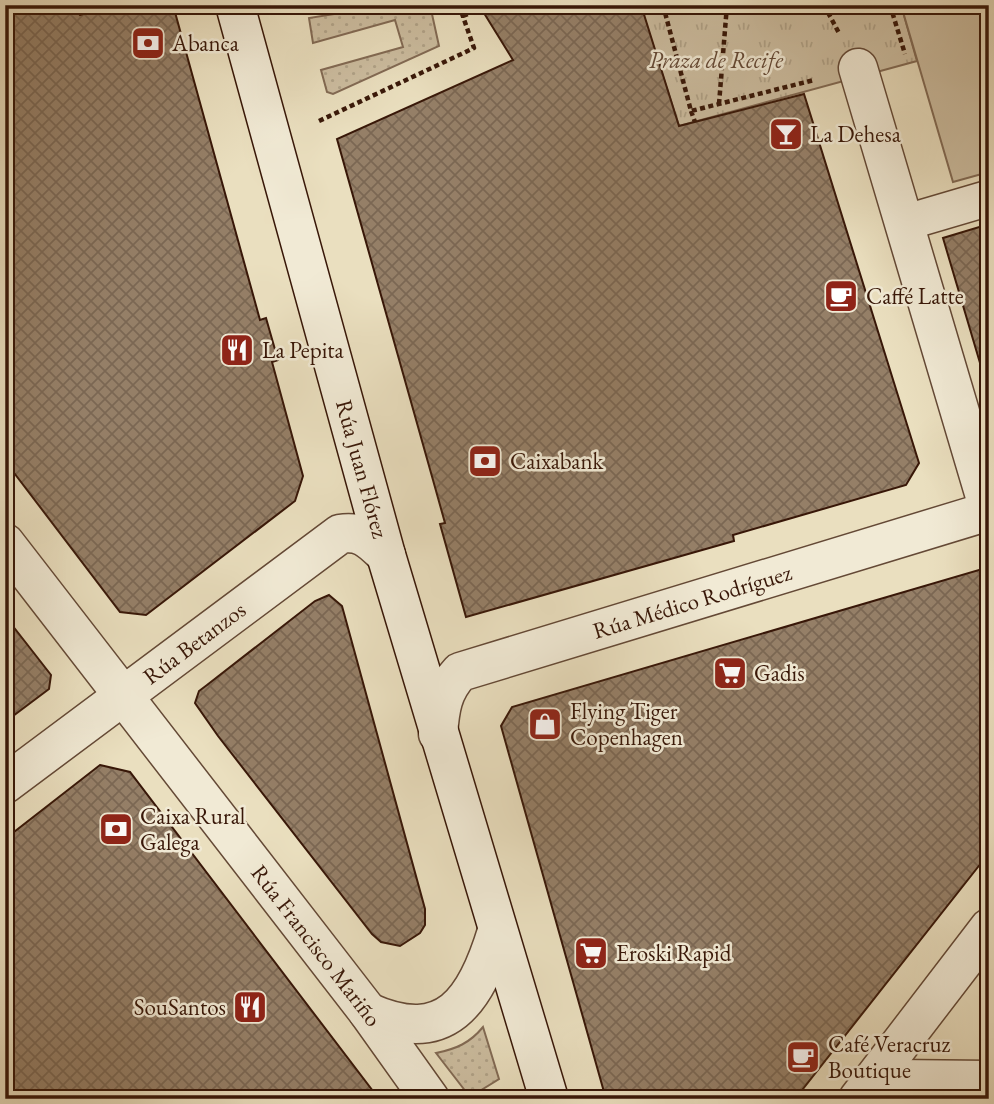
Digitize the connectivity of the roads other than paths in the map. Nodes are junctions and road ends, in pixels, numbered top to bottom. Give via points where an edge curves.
1 (235, 5) edge
2 (858, 68) dead end
3 (989, 198) edge
4 (904, 223) junction
5 (989, 510) edge
6 (5, 543) edge
7 (386, 555) junction
8 (122, 697) junction
9 (438, 734) junction
10 (5, 784) edge
11 (989, 928) edge
12 (497, 931) junction
13 (368, 1012) junction
14 (989, 1080) edge
15 (864, 1092) edge
16 (429, 1099) edge
17 (549, 1099) edge

1 - 7 street, Rúa Juan Flórez
2 - 4 street
3 - 4 street
4 - 5 street
5 - 9 street, Rúa Médico Rodríguez via 460,672 440,704
6 - 8 street, Rúa Francisco Mariño
7 - 8 street, Rúa Betanzos via 362,534 340,534
7 - 9 street, Rúa Juan Flórez
8 - 10 street, Rúa Betanzos
8 - 13 street, Rúa Francisco Mariño
9 - 12 street, Rúa Juan Flórez
11 - 15 street
12 - 13 street via 486,967 456,1012 435,1023 408,1026
12 - 17 street, Rúa Juan Flórez
13 - 16 street, Rúa Francisco Mariño
14 - 15 street via 896,1079

